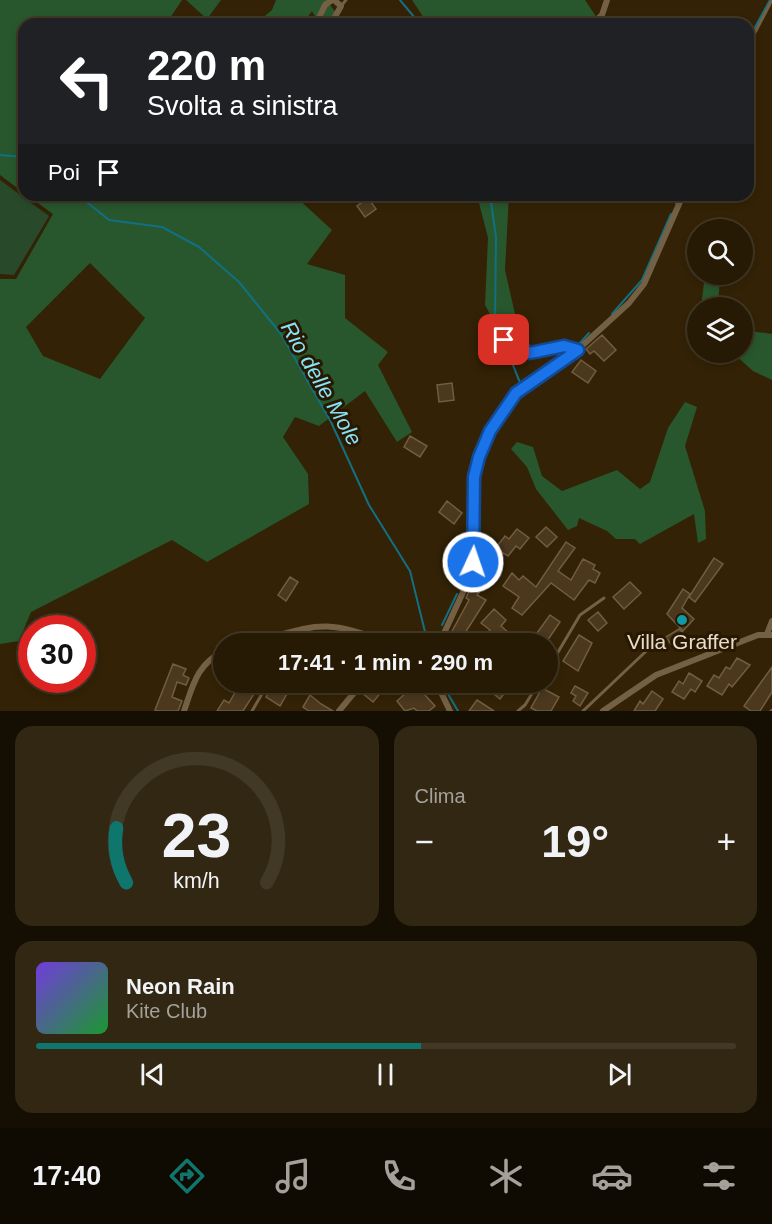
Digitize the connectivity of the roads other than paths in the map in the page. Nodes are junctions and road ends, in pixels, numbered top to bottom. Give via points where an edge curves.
1 (333, 0) edge
2 (607, 0) edge
3 (772, 0) edge
4 (344, 3) edge
5 (319, 18) edge
6 (334, 18) edge
7 (599, 18) edge
8 (754, 34) edge
9 (680, 201) edge
10 (493, 344) dead end
11 (578, 350) junction
12 (604, 598) dead end
13 (772, 621) edge
14 (287, 633) edge
15 (362, 633) edge
16 (444, 633) edge
17 (770, 634) edge
18 (660, 638) dead end
19 (558, 652) edge
20 (213, 657) edge
21 (263, 693) edge
22 (354, 693) edge
23 (441, 693) edge
24 (532, 693) edge
25 (184, 711) edge
26 (252, 711) edge
27 (339, 711) edge
28 (450, 711) edge
29 (518, 711) edge
30 (583, 711) edge
31 (603, 711) edge

1 - 4 street
1 - 5 street via 325,4
2 - 7 street
3 - 8 lane
4 - 6 street
9 - 11 street via 644,284
10 - 11 street via 504,340 530,353 564,346
11 - 16 street via 516,393 482,447 474,477 473,562
12 - 19 lane via 580,615
13 - 17 street
14 - 15 street via 320,624
17 - 31 street via 656,675
18 - 30 lane
20 - 25 street via 200,670
21 - 26 lane
22 - 27 street
23 - 28 street
24 - 29 lane

